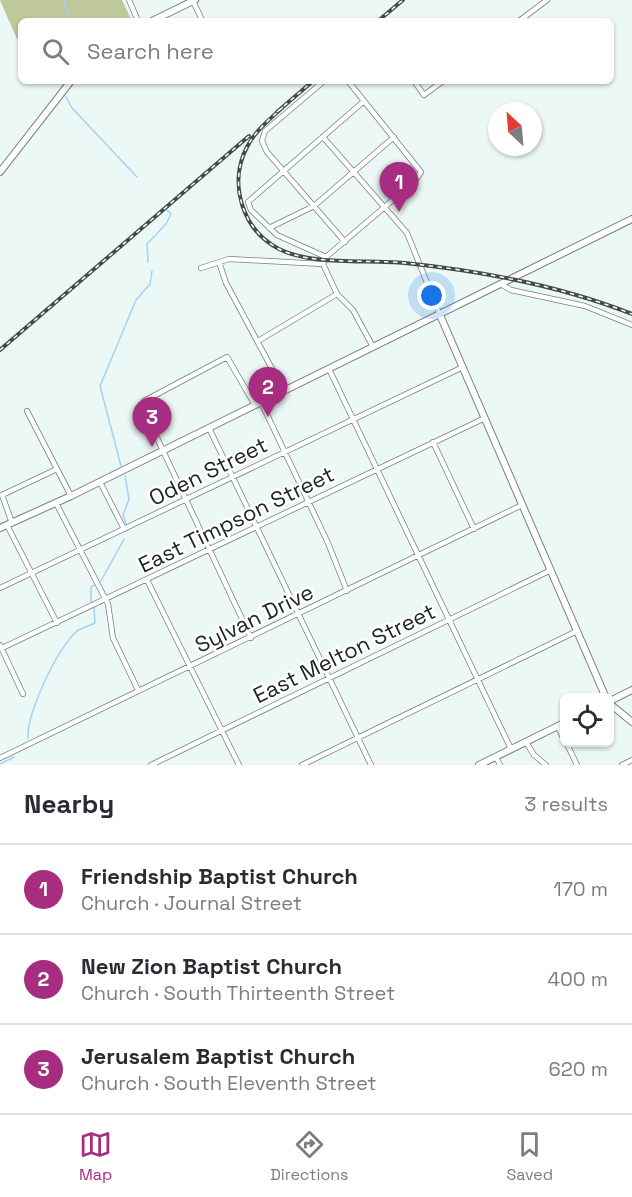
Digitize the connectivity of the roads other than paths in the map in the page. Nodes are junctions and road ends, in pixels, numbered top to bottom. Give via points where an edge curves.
1 (129, 0) edge
2 (194, 0) edge
3 (547, 0) edge
4 (137, 18) edge
5 (158, 18) edge
6 (201, 18) edge
7 (523, 18) edge
8 (69, 84) edge
9 (320, 84) edge
10 (350, 84) edge
11 (416, 84) edge
12 (439, 84) edge
13 (364, 101) junction
14 (323, 137) junction
15 (394, 137) junction
16 (284, 170) junction
17 (0, 172) edge
18 (354, 172) junction
19 (314, 206) junction
20 (385, 207) junction
21 (632, 219) edge
22 (269, 228) junction
23 (345, 242) junction
24 (326, 257) junction
25 (219, 262) junction
26 (323, 264) junction
27 (201, 268) dead end
28 (502, 285) junction
29 (337, 294) junction
30 (440, 315) junction
31 (632, 325) edge
32 (258, 340) junction
33 (373, 347) junction
34 (463, 368) junction
35 (329, 369) junction
36 (284, 391) junction
37 (258, 404) junction
38 (27, 411) dead end
39 (485, 418) junction
40 (352, 420) junction
41 (209, 428) junction
42 (433, 442) junction
43 (162, 452) junction
44 (284, 453) junction
45 (376, 469) junction
46 (57, 470) junction
47 (234, 477) junction
48 (100, 482) junction
49 (70, 496) junction
50 (184, 501) junction
51 (56, 503) junction
52 (309, 503) junction
53 (522, 505) junction
54 (6, 525) edge
55 (258, 528) junction
56 (474, 528) junction
57 (124, 530) junction
58 (80, 551) junction
59 (209, 551) junction
60 (418, 556) junction
61 (551, 570) junction
62 (31, 573) junction
63 (147, 580) junction
64 (0, 588) edge
65 (347, 591) junction
66 (106, 600) junction
67 (297, 615) junction
68 (450, 620) junction
69 (57, 623) junction
70 (577, 631) junction
71 (251, 638) junction
72 (0, 648) edge
73 (191, 666) junction
74 (328, 679) junction
75 (477, 679) junction
76 (138, 690) junction
77 (632, 690) edge
78 (604, 693) edge
79 (23, 694) dead end
80 (614, 699) edge
81 (614, 706) edge
82 (632, 722) edge
83 (558, 726) joint
84 (560, 730) edge
85 (222, 731) junction
86 (357, 738) junction
87 (526, 742) junction
88 (568, 747) edge
89 (511, 749) junction
90 (496, 757) junction
91 (0, 758) edge
92 (632, 760) edge
93 (151, 765) edge
94 (239, 765) edge
95 (302, 765) edge
96 (371, 765) edge
97 (479, 765) edge
98 (500, 765) edge
99 (546, 765) edge
100 (577, 765) edge
101 (622, 765) edge

1 - 4 street
2 - 5 street
2 - 6 street
3 - 7 street
8 - 17 street
9 - 16 street via 265,131 262,139 266,150
10 - 13 street
11 - 12 street via 422,94
13 - 14 street
13 - 15 street
14 - 16 street
14 - 18 street
15 - 18 street
15 - 20 street via 418,165 420,173
16 - 19 street
16 - 22 street via 248,205
18 - 19 street
18 - 20 street
19 - 22 street
19 - 23 street
20 - 23 street
20 - 30 street via 409,237
21 - 28 street
22 - 24 street via 285,241
23 - 24 street
24 - 26 street
25 - 26 street via 229,259
25 - 27 street
25 - 32 street via 226,284
26 - 29 street
28 - 30 street
28 - 31 street via 591,308
29 - 32 street
29 - 33 street via 353,310
30 - 33 street
30 - 34 street
32 - 36 street
33 - 35 street
34 - 39 street
34 - 40 street, Oden Street
35 - 36 street
35 - 40 street
36 - 37 street
37 - 41 street
37 - 43 street via 227,357 188,376 142,404
37 - 44 street
38 - 46 street
39 - 42 street, East Timpson Street
39 - 53 street
40 - 44 street, Oden Street
40 - 45 street
41 - 43 street
41 - 47 street
42 - 45 street, East Timpson Street
42 - 56 street
43 - 48 street
43 - 50 street
44 - 47 street, Oden Street
44 - 52 street
45 - 52 street, East Timpson Street
45 - 60 street
46 - 49 street
46 - 54 street via 2,495
47 - 50 street, Oden Street
47 - 55 street
48 - 49 street
48 - 57 street
49 - 51 street
50 - 57 street, Oden Street
50 - 59 street
51 - 54 street
51 - 58 street
52 - 55 street, East Timpson Street
52 - 65 street
53 - 56 street, Sylvan Drive
53 - 61 street
54 - 62 street
55 - 59 street, East Timpson Street
55 - 67 street
56 - 60 street, Sylvan Drive
57 - 58 street, Oden Street
58 - 62 street, Oden Street
58 - 66 street
59 - 63 street, East Timpson Street
59 - 71 street
60 - 65 street, Sylvan Drive
60 - 68 street
61 - 68 street, East Melton Street
61 - 70 street
62 - 64 street, Oden Street
62 - 69 street
63 - 66 street, East Timpson Street
63 - 73 street
65 - 67 street, Sylvan Drive
66 - 69 street, East Timpson Street
66 - 76 street via 113,638
67 - 71 street, Sylvan Drive
67 - 74 street
68 - 74 street, East Melton Street
68 - 75 street
69 - 72 street, East Timpson Street
70 - 75 street
70 - 78 street
71 - 73 street, Sylvan Drive
72 - 79 street
73 - 76 street, Sylvan Drive
73 - 85 street
74 - 85 street, East Melton Street
74 - 86 street
75 - 86 street
75 - 89 street
76 - 91 street, Sylvan Drive
77 - 80 street
81 - 82 street
83 - 84 street
83 - 87 street
85 - 93 street, East Melton Street
85 - 94 street
86 - 95 street
86 - 96 street
87 - 89 street
87 - 99 street
88 - 100 street
89 - 90 street
90 - 97 street
90 - 98 street
92 - 101 street

